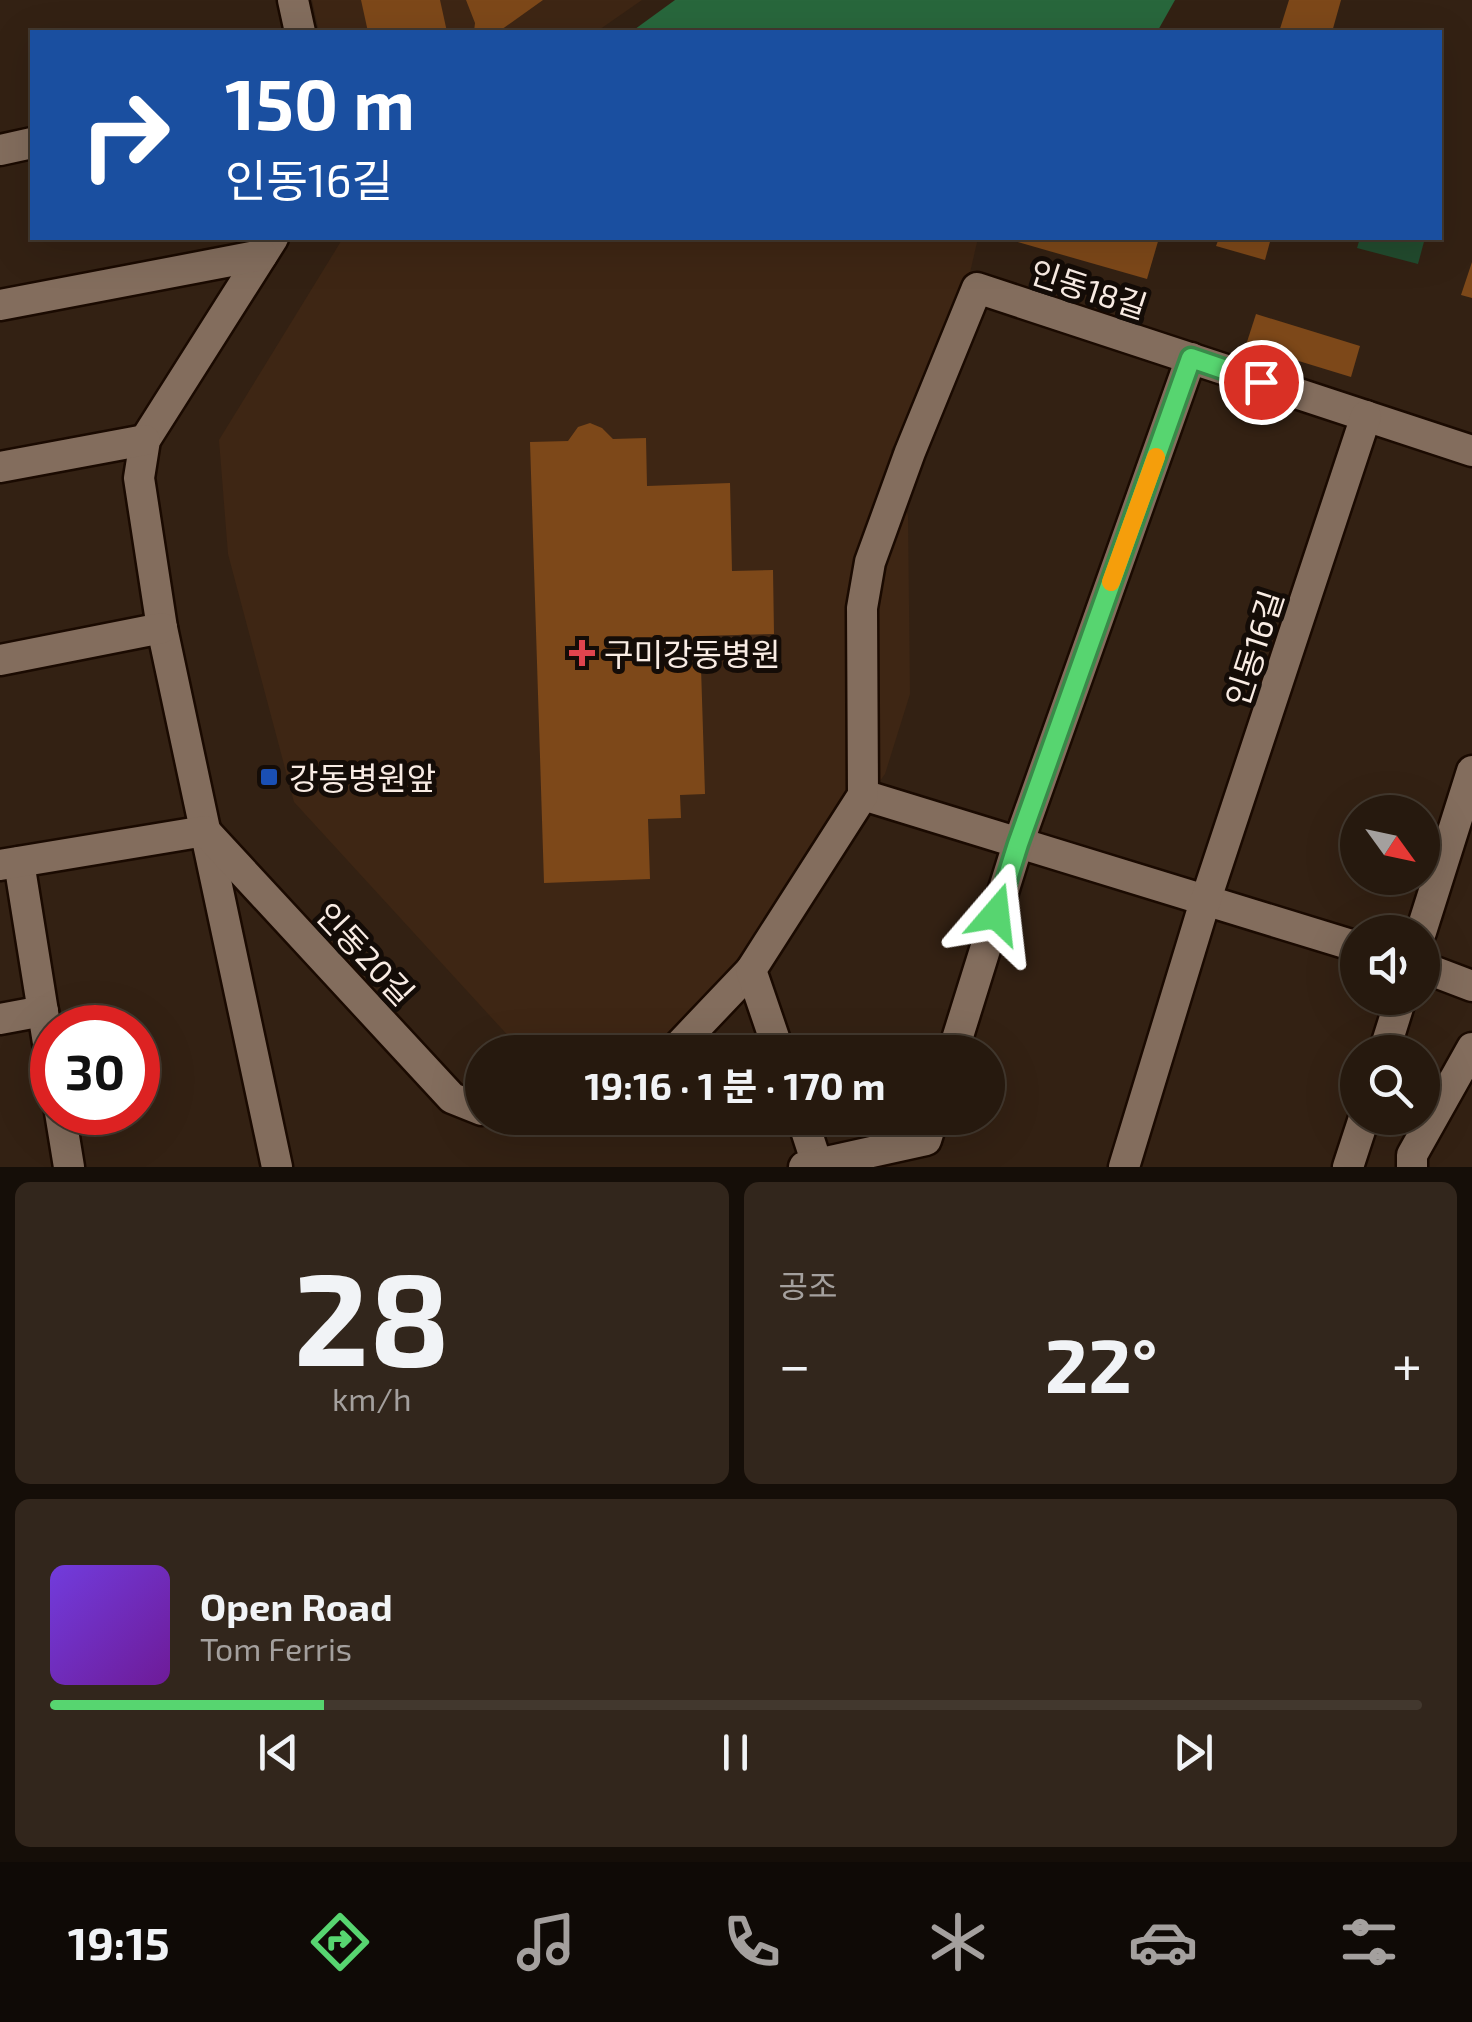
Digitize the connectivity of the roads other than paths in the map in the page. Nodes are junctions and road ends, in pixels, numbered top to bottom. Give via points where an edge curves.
1 (293, 0) edge
2 (300, 30) edge
3 (30, 144) edge
4 (0, 150) edge
5 (268, 246) edge
6 (0, 305) edge
7 (1191, 358) junction
8 (1366, 416) junction
9 (145, 440) junction
10 (1472, 451) edge
11 (0, 467) edge
12 (162, 628) junction
13 (0, 660) edge
14 (1472, 771) edge
15 (862, 795) junction
16 (206, 831) junction
17 (1018, 844) junction
18 (10, 863) edge
19 (1206, 901) junction
20 (1426, 915) edge
21 (1340, 942) edge
22 (751, 970) junction
23 (1440, 974) edge
24 (1472, 986) edge
25 (41, 1005) edge
26 (30, 1014) edge
27 (0, 1019) edge
28 (689, 1035) edge
29 (773, 1035) edge
30 (959, 1035) edge
31 (1472, 1048) edge
32 (465, 1103) edge
33 (64, 1135) edge
34 (806, 1135) edge
35 (928, 1135) edge
36 (1358, 1135) edge
37 (813, 1166) edge
38 (70, 1167) edge
39 (277, 1167) edge
40 (1124, 1167) edge
41 (1348, 1167) edge
42 (1412, 1167) edge

1 - 2 street
3 - 4 street
5 - 6 street
5 - 9 street
7 - 8 street
7 - 15 street, 인동18길 via 977,288 870,562 862,608
7 - 17 street
8 - 10 street
8 - 19 street, 인동16길
9 - 11 street
9 - 12 street via 139,478
12 - 13 street
12 - 16 street
14 - 20 street
15 - 17 street
15 - 22 street
16 - 18 street
16 - 32 street, 인동20길 via 452,1098
16 - 39 street
17 - 19 street
17 - 30 street
18 - 25 street
19 - 21 street
19 - 40 street, 인동16길
22 - 28 street
22 - 29 street
23 - 24 street
26 - 27 street
31 - 42 street via 1412,1155
33 - 38 street
34 - 37 street
35 - 37 street
36 - 41 street

